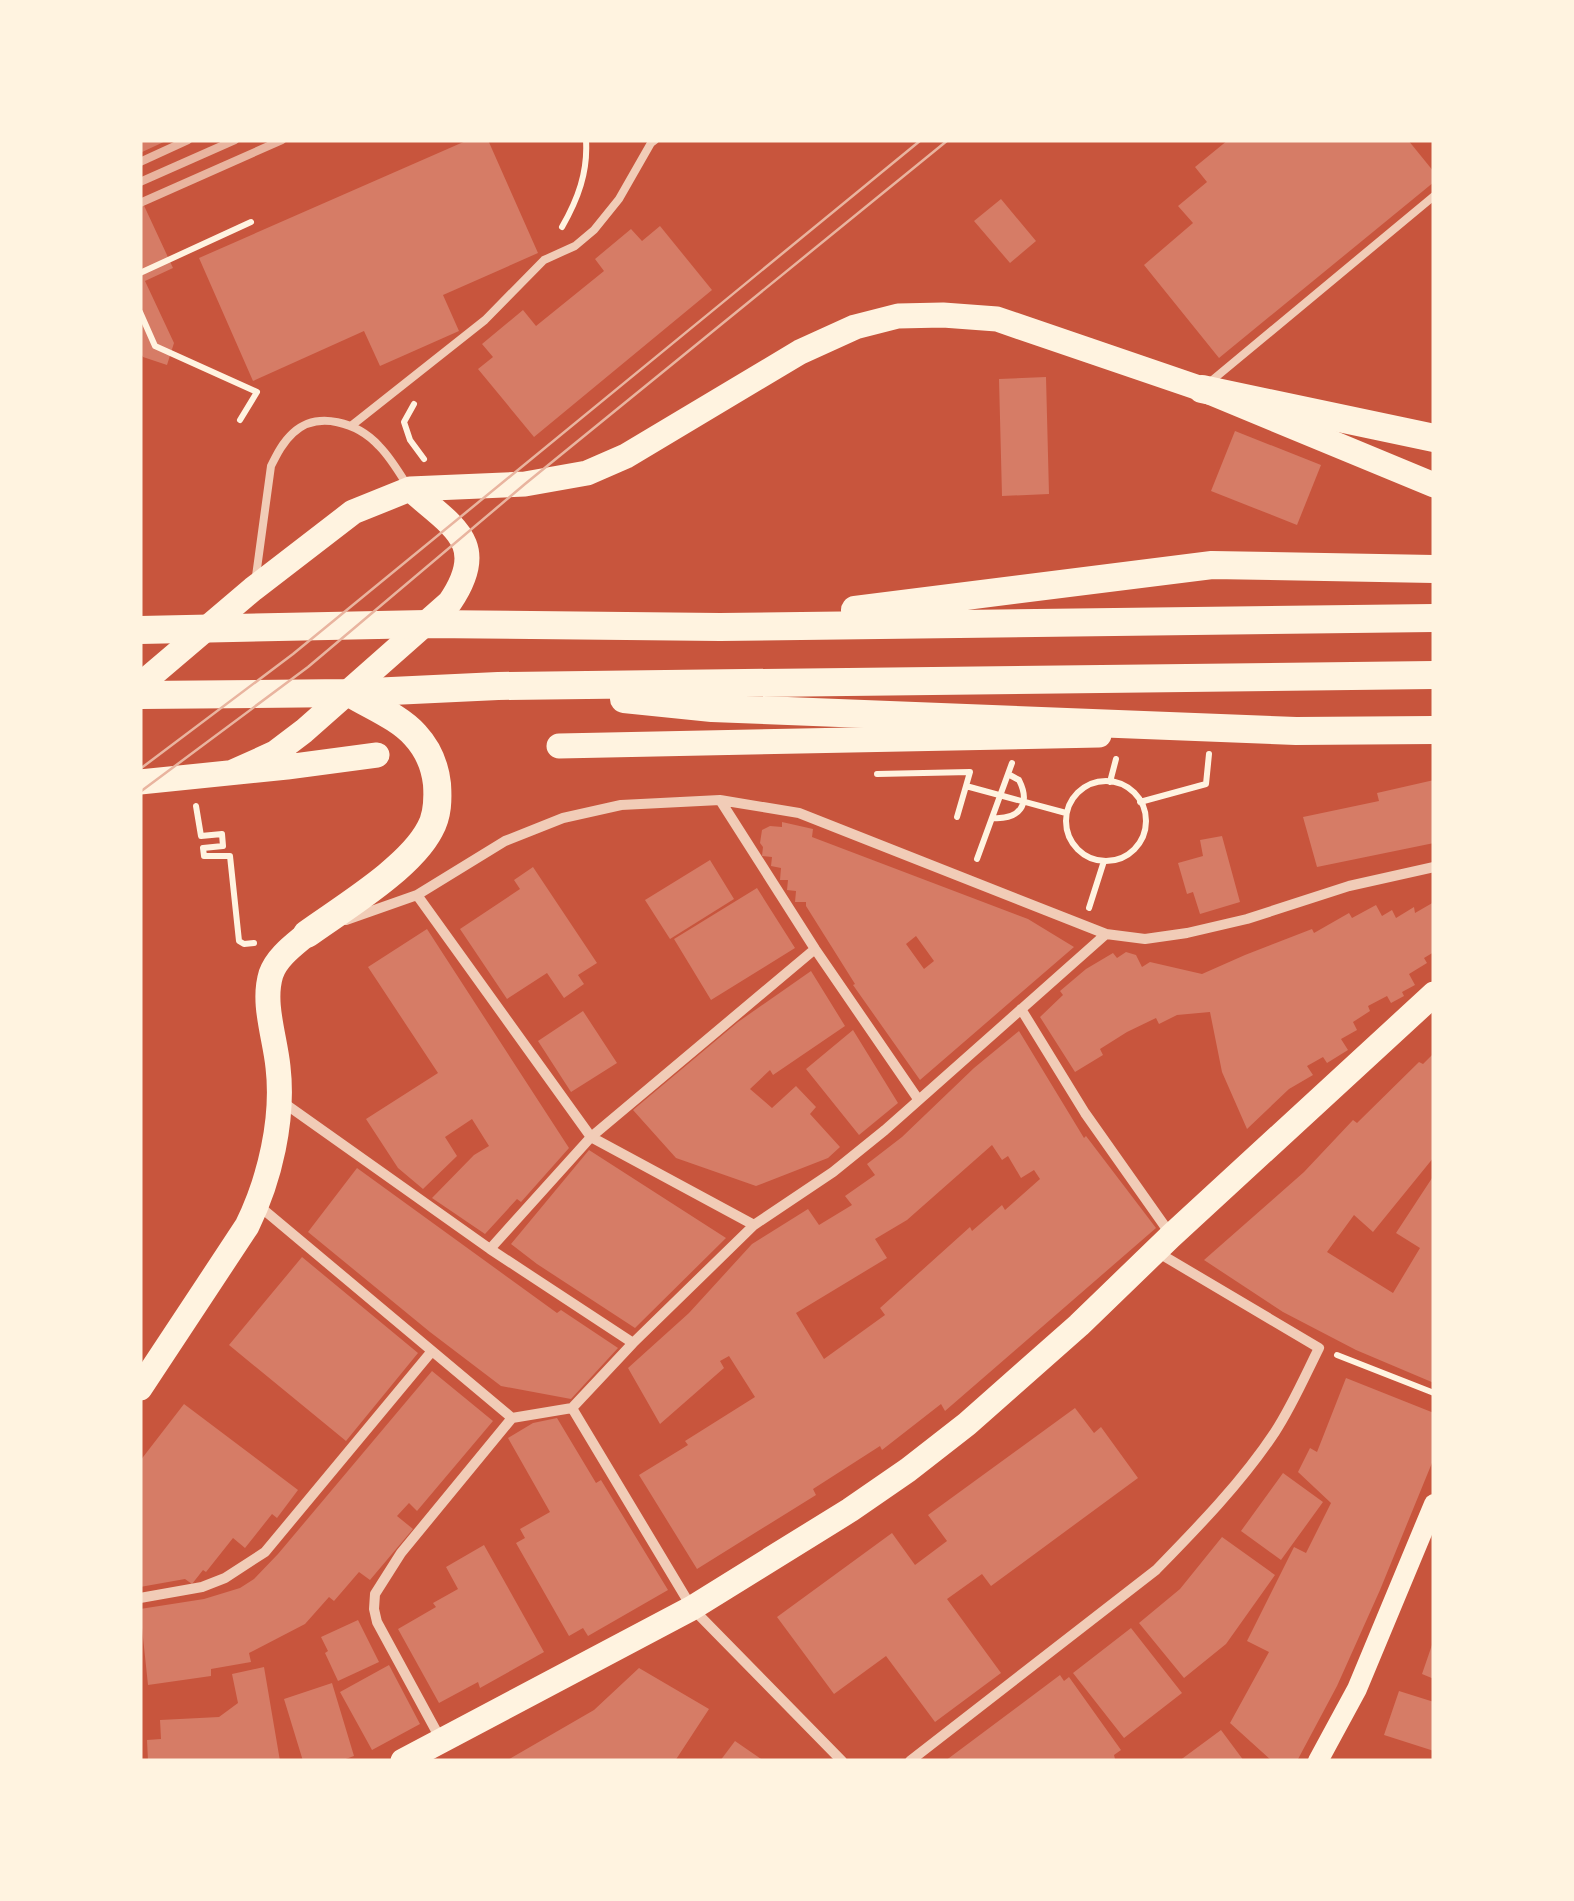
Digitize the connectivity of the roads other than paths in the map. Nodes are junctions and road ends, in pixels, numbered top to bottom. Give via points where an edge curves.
1 (655, 140) edge
2 (1434, 196) edge
3 (1202, 389) junction
4 (351, 426) junction
5 (1434, 438) edge
6 (1434, 485) edge
7 (410, 489) junction
8 (1434, 569) edge
9 (254, 589) junction
10 (1434, 618) edge
11 (720, 627) junction
12 (140, 630) edge
13 (1434, 675) edge
14 (140, 685) edge
15 (349, 692) junction
16 (713, 695) junction
17 (140, 696) edge
18 (1434, 730) edge
19 (1296, 731) junction
20 (559, 746) dead end
21 (377, 755) dead end
22 (234, 772) junction
23 (140, 782) edge
24 (720, 800) junction
25 (1434, 867) edge
26 (417, 895) junction
27 (307, 934) junction
28 (1106, 934) junction
29 (814, 950) junction
30 (1434, 994) edge
31 (1021, 1010) junction
32 (279, 1100) junction
33 (918, 1100) junction
34 (591, 1137) junction
35 (258, 1204) junction
36 (754, 1225) junction
37 (1164, 1244) junction
38 (490, 1249) junction
39 (633, 1343) junction
40 (432, 1350) junction
41 (140, 1388) edge
42 (572, 1408) junction
43 (512, 1418) junction
44 (1434, 1504) edge
45 (140, 1598) edge
46 (692, 1608) junction
47 (441, 1740) junction
48 (402, 1761) edge
49 (842, 1761) edge
50 (910, 1761) edge
51 (1318, 1761) edge

1 - 4 lane via 594,230 544,260 485,320
2 - 3 lane
3 - 5 highway
3 - 6 main road
3 - 7 main road via 997,319 898,316 800,352 586,473 526,484
4 - 7 lane via 378,444
4 - 9 lane via 309,424 278,452
7 - 9 main road via 353,512
7 - 22 main road via 468,550 463,583 450,602 304,731
8 - 11 highway via 1212,565
9 - 14 main road
10 - 11 highway
11 - 12 highway
13 - 16 highway
15 - 16 highway via 498,686
15 - 17 highway
15 - 27 highway via 416,735 436,774 437,811 419,846
16 - 19 highway
18 - 19 highway
19 - 20 main road
21 - 22 main road
22 - 23 main road
24 - 26 street via 620,805 563,818 505,842
24 - 28 street via 800,813
24 - 29 street
25 - 28 street via 1187,933 1145,939
26 - 27 street
26 - 34 street
27 - 32 main road via 280,958 268,988
28 - 31 street
29 - 33 street
29 - 34 street
30 - 37 main road
31 - 33 street
31 - 37 street
32 - 35 main road
32 - 38 street
33 - 36 street via 833,1172
34 - 36 street
34 - 38 street
35 - 40 street
35 - 41 main road
36 - 39 street
37 - 46 main road via 908,1470
37 - 50 street via 1319,1348 1277,1429 1182,1544
38 - 39 street
39 - 42 street
40 - 43 street
40 - 45 street via 265,1552 202,1588
42 - 43 street
42 - 46 street
43 - 47 street via 375,1594 377,1622
44 - 51 main road via 1357,1689
46 - 47 main road
46 - 49 street
47 - 48 main road

